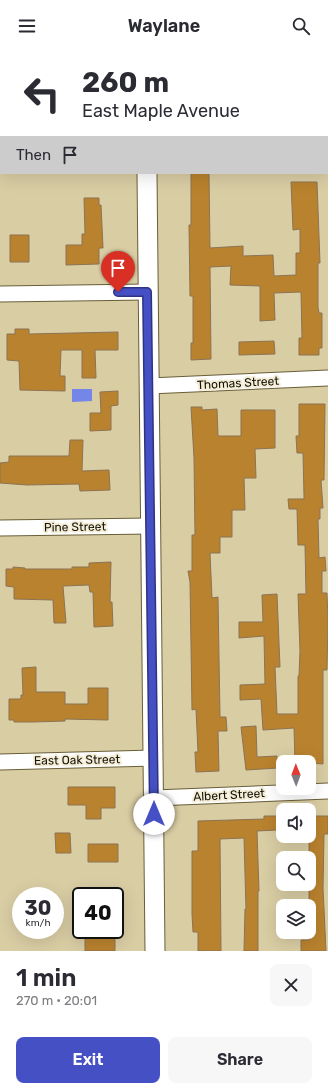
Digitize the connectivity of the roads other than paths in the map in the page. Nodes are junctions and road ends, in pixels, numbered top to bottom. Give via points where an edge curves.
1 (147, 174) edge
2 (147, 292) junction
3 (0, 294) edge
4 (328, 378) edge
5 (149, 386) junction
6 (151, 526) junction
7 (0, 528) edge
8 (154, 758) junction
9 (0, 762) edge
10 (328, 790) edge
11 (154, 798) junction
12 (155, 951) edge

1 - 2 street
2 - 3 street
2 - 5 street
4 - 5 street, Thomas Street
5 - 6 street
6 - 7 street, Pine Street
6 - 8 street
8 - 9 street, East Oak Street
8 - 11 street
10 - 11 street, Albert Street
11 - 12 street

